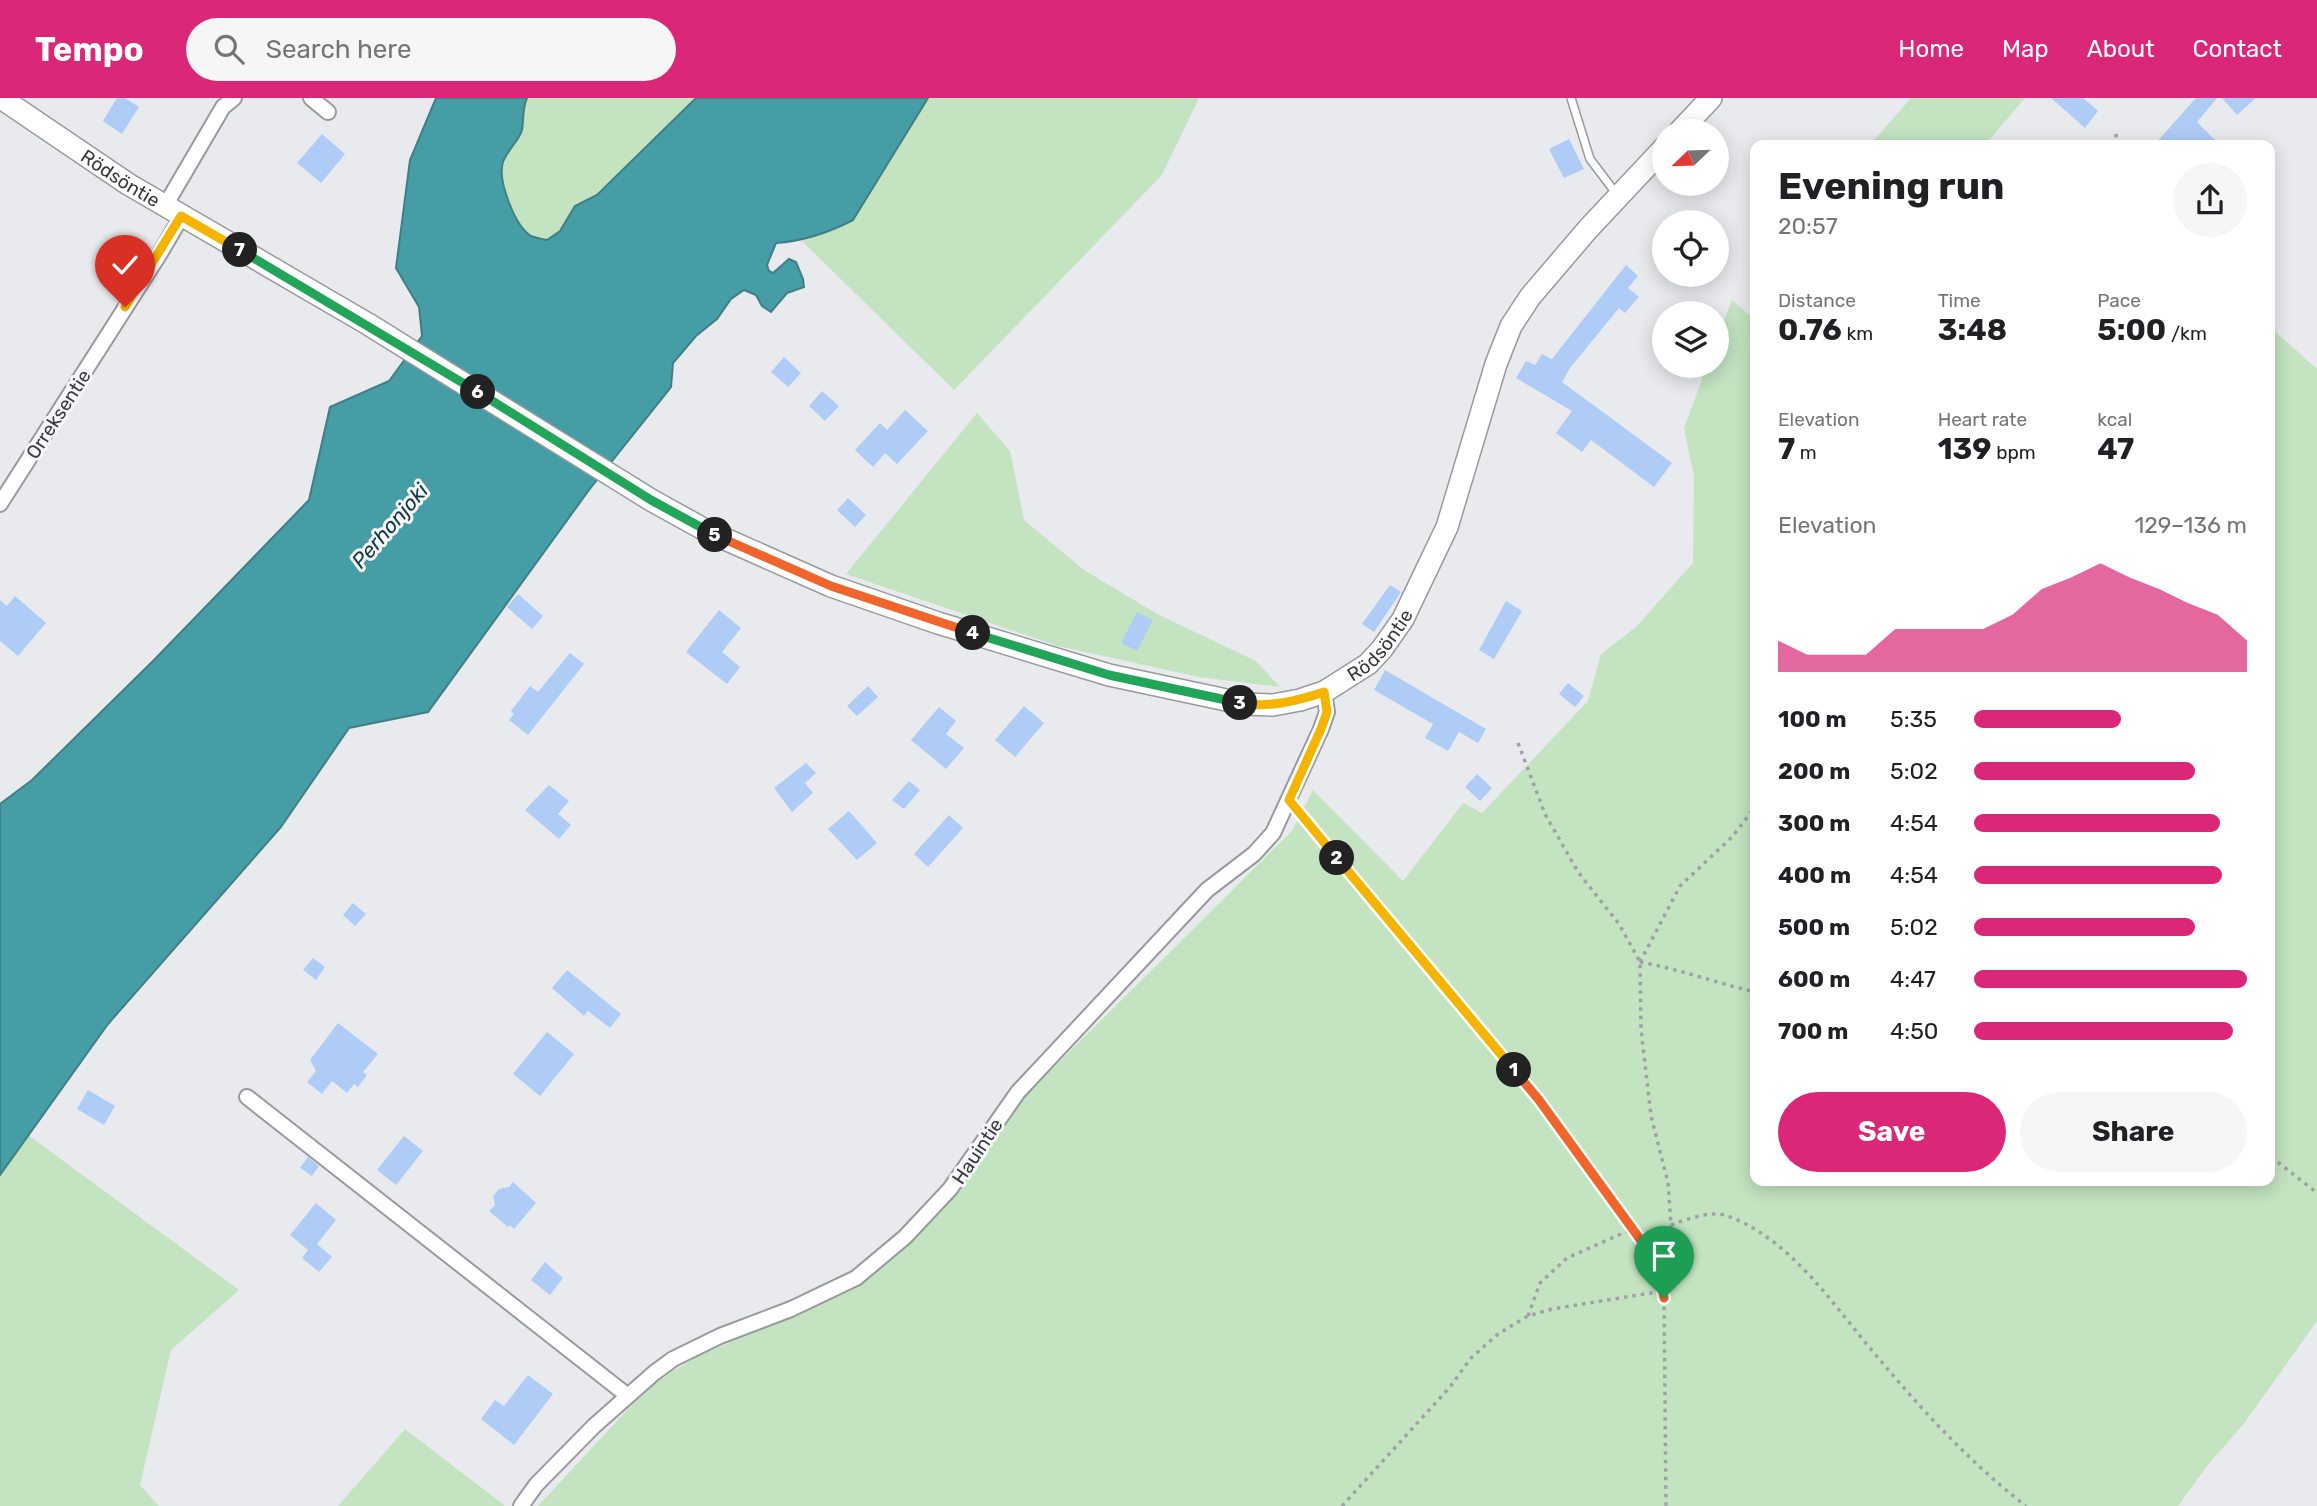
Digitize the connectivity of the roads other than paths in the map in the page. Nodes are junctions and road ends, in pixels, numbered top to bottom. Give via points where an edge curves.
1 (1, 98) edge
2 (233, 98) edge
3 (311, 98) edge
4 (1571, 98) edge
5 (1711, 98) edge
6 (328, 112) dead end
7 (1691, 119) edge
8 (1652, 161) edge
9 (1618, 197) junction
10 (173, 211) junction
11 (0, 504) edge
12 (1324, 692) junction
13 (247, 1097) dead end
14 (628, 1396) junction
15 (521, 1506) edge

1 - 10 street, Rödsöntie
2 - 10 street, Orreksentie via 223,107
3 - 6 street
4 - 9 lane via 1590,159
5 - 7 street
8 - 9 street, Rödsöntie
9 - 12 street, Rödsöntie via 1530,297 1511,326 1447,527 1403,619 1368,664
10 - 11 street, Orreksentie via 159,255
10 - 12 street, Rödsöntie via 707,531 831,586 1097,671 1245,704 1273,705
12 - 14 street, Hauintie via 1327,712 1321,729 1273,833 1208,890 1018,1091 950,1189 885,1255 828,1293 673,1359
13 - 14 street
14 - 15 street, Hauintie via 536,1485

